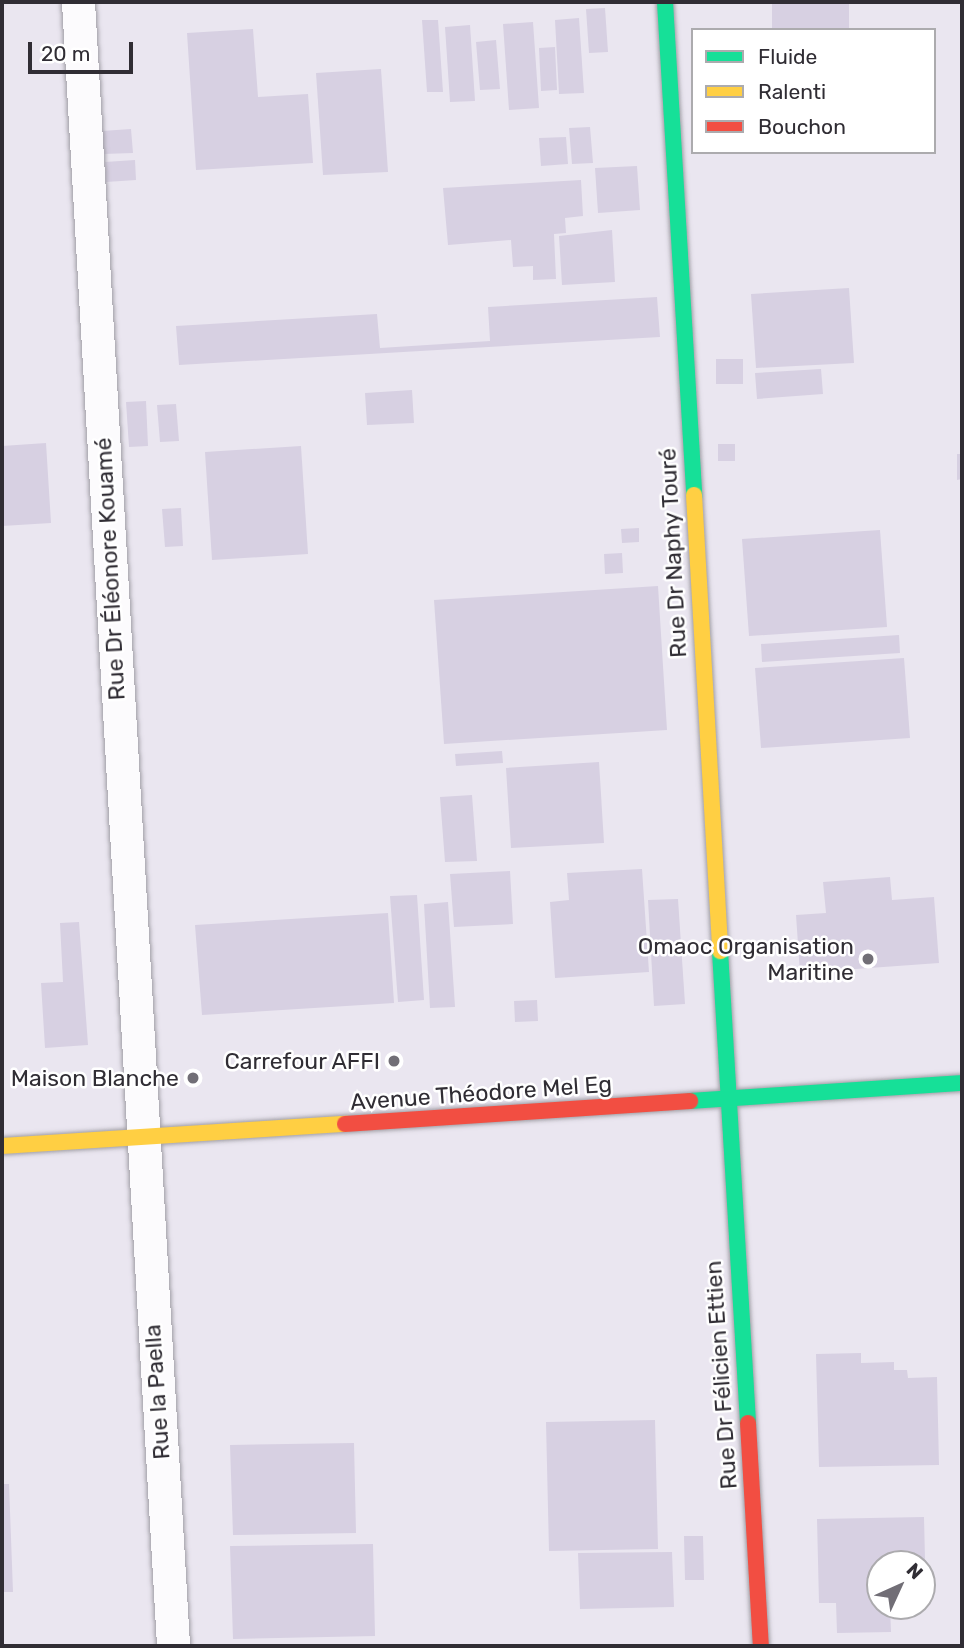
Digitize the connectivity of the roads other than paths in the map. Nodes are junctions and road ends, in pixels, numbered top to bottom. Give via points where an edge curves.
1 (78, 2) edge
2 (665, 2) edge
3 (962, 1083) edge
4 (727, 1101) junction
5 (141, 1137) junction
6 (2, 1146) edge
7 (173, 1646) edge
8 (761, 1646) edge

1 - 5 street, Rue Dr Éléonore Kouamé
2 - 4 street, Rue Dr Naphy Touré
3 - 4 street, Avenue Théodore Mel Eg
4 - 5 street, Avenue Théodore Mel Eg
4 - 8 street, Rue Dr Félicien Ettien
5 - 6 street, Avenue Théodore Mel Eg
5 - 7 street, Rue la Paella

